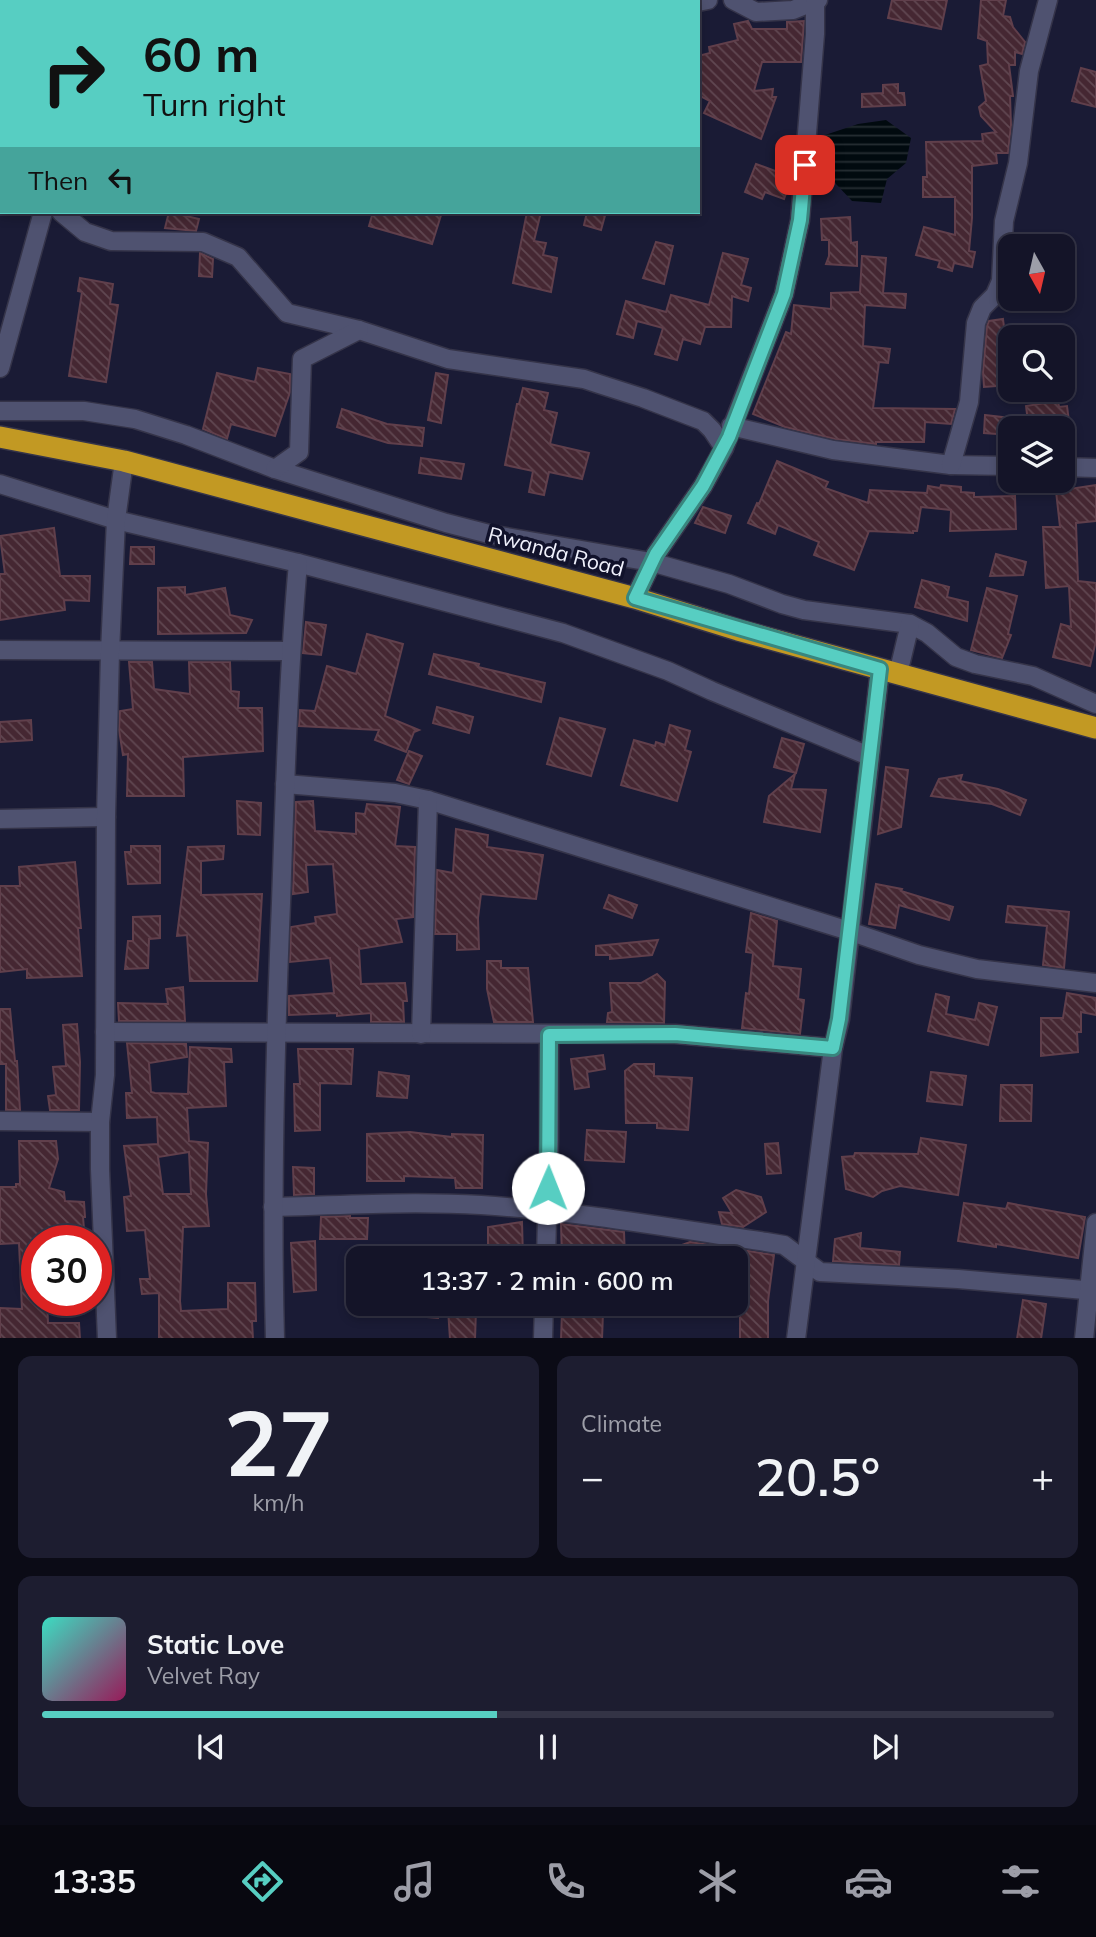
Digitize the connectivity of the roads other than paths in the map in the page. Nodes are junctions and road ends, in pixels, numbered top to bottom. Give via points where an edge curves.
1 (733, 0) edge
2 (1048, 0) edge
3 (817, 1) edge
4 (42, 214) edge
5 (63, 214) edge
6 (359, 330) junction
7 (0, 368) edge
8 (0, 411) edge
9 (731, 426) junction
10 (0, 437) edge
11 (724, 448) junction
12 (124, 461) junction
13 (951, 465) junction
14 (998, 466) edge
15 (1075, 467) edge
16 (1096, 468) edge
17 (275, 469) junction
18 (0, 484) edge
19 (116, 520) junction
20 (651, 562) junction
21 (298, 563) junction
22 (635, 598) junction
23 (910, 624) junction
24 (0, 650) edge
25 (290, 651) junction
26 (110, 652) junction
27 (889, 672) junction
28 (1096, 705) edge
29 (1096, 727) edge
30 (869, 756) junction
31 (285, 785) junction
32 (428, 800) junction
33 (106, 817) junction
34 (0, 819) edge
35 (849, 931) junction
36 (1096, 983) edge
37 (106, 1032) junction
38 (276, 1034) junction
39 (421, 1034) junction
40 (549, 1035) junction
41 (833, 1048) junction
42 (0, 1121) edge
43 (100, 1122) junction
44 (273, 1207) junction
45 (548, 1212) junction
46 (1096, 1223) edge
47 (547, 1246) edge
48 (807, 1262) junction
49 (1092, 1291) edge
50 (544, 1316) edge
51 (107, 1338) edge
52 (275, 1338) edge
53 (543, 1338) edge
54 (796, 1338) edge
55 (1084, 1338) edge

1 - 3 street via 756,12 793,10
2 - 13 street via 1030,71 1018,163 1004,221 1001,281 979,314 969,402
3 - 9 street via 800,220 784,294
4 - 7 street
5 - 6 street via 85,232 111,241 216,246 237,257 287,313
6 - 11 street via 448,359 584,379 702,421
6 - 17 street via 302,359 299,452
8 - 17 street via 109,413 186,435
9 - 11 street
9 - 13 street via 832,450
10 - 12 highway, Rwanda Road
11 - 20 street
12 - 19 street
12 - 22 highway, Rwanda Road
13 - 14 street
15 - 16 street
17 - 20 street via 457,526
18 - 19 street
19 - 21 street
19 - 26 street
20 - 22 street
20 - 23 street via 804,610
21 - 25 street
21 - 30 street via 616,650
22 - 27 highway, Rwanda Road
23 - 27 street
23 - 28 street via 956,657 1033,676
24 - 26 street
25 - 26 street
25 - 31 street
26 - 33 street
27 - 29 highway, Rwanda Road
27 - 30 street
30 - 35 street
31 - 32 street
31 - 38 street
32 - 35 street
32 - 39 street
33 - 34 street
33 - 37 street
35 - 36 street via 977,970
35 - 41 street
37 - 38 street
37 - 43 street
38 - 39 street
38 - 44 street
39 - 40 street
40 - 41 street via 675,1034
40 - 45 street
41 - 48 street
42 - 43 street
43 - 51 street
44 - 45 street via 411,1203
44 - 52 street
45 - 47 street
45 - 48 street via 784,1245
46 - 49 street
48 - 49 street via 820,1272
48 - 54 street
49 - 55 street
50 - 53 street

